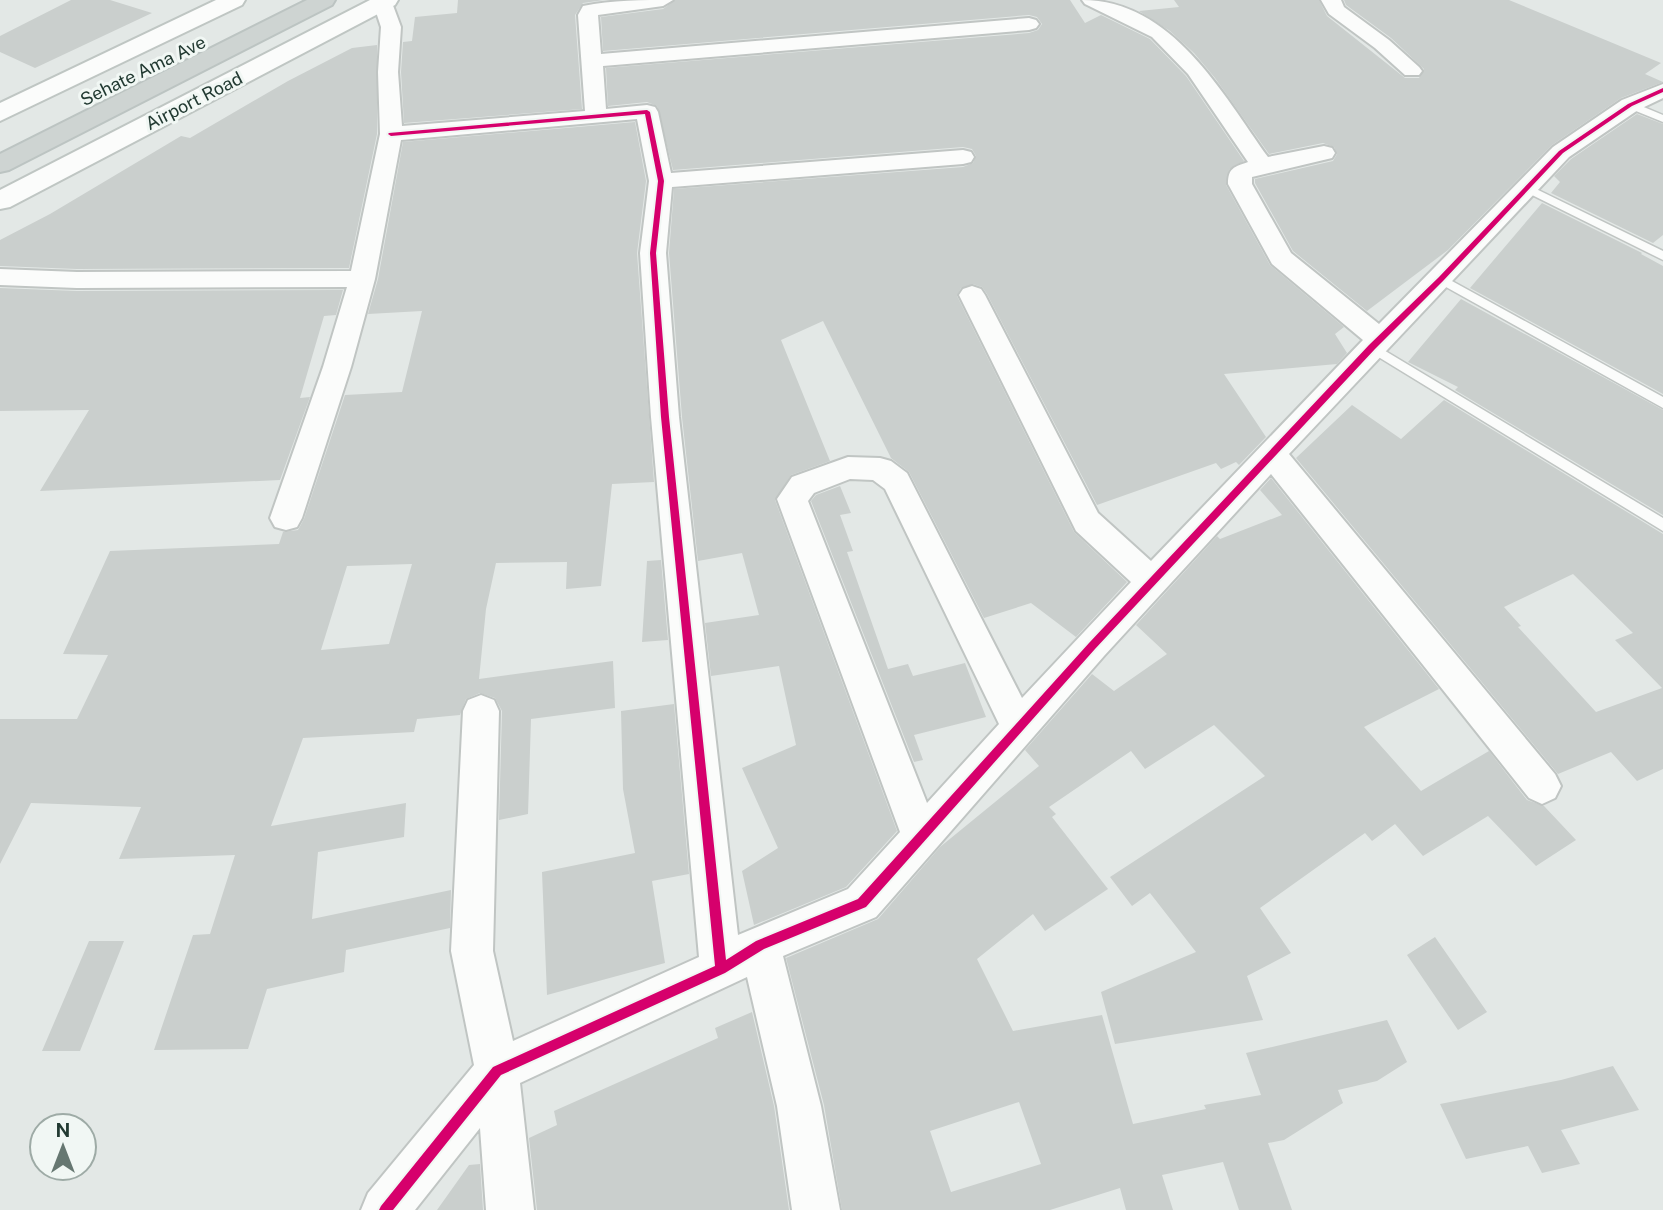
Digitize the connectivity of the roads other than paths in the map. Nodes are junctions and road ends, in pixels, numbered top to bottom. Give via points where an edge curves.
1 (234, 0) edge
2 (286, 0) edge
3 (324, 0) edge
4 (663, 0) edge
5 (1092, 0) edge
6 (1331, 0) edge
7 (385, 1) edge
8 (599, 3) edge
9 (1030, 24) dead end
10 (593, 61) junction
11 (1412, 71) dead end
12 (1663, 90) edge
13 (1630, 105) junction
14 (0, 113) edge
15 (596, 115) junction
16 (1663, 119) edge
17 (391, 134) junction
18 (0, 141) edge
19 (1324, 153) dead end
20 (963, 157) dead end
21 (0, 164) edge
22 (1262, 165) junction
23 (661, 181) junction
24 (1526, 188) junction
25 (0, 201) edge
26 (1663, 256) edge
27 (0, 277) edge
28 (362, 279) junction
29 (1441, 279) junction
30 (972, 295) dead end
31 (1376, 344) junction
32 (1663, 403) edge
33 (1272, 454) junction
34 (286, 518) dead end
35 (1663, 525) edge
36 (1153, 582) junction
37 (481, 711) dead end
38 (1019, 728) junction
39 (1542, 786) dead end
40 (921, 837) junction
41 (760, 944) junction
42 (721, 969) junction
43 (497, 1071) junction
44 (385, 1210) edge
45 (510, 1210) edge
46 (816, 1210) edge

1 - 14 main road
2 - 18 main road, Sehate Ama Ave
3 - 21 main road, Airport Road
4 - 8 street
5 - 22 street via 1159,33 1195,70
6 - 11 street via 1336,10
7 - 17 street via 391,27
7 - 25 main road, Airport Road
8 - 10 street via 588,15
9 - 10 street
10 - 15 street
12 - 13 street
13 - 16 lane
13 - 24 street via 1561,152
15 - 17 street
15 - 23 street via 647,112
17 - 28 street
19 - 22 street
20 - 23 street
22 - 31 street via 1240,173 1240,184 1281,258
23 - 42 street via 653,253 665,417
24 - 26 lane
24 - 29 street
27 - 28 street
28 - 34 street
29 - 31 street
29 - 32 lane
30 - 36 street via 1087,523
31 - 33 street
31 - 35 lane
33 - 36 street
33 - 39 street
36 - 38 street
37 - 43 street via 471,951
38 - 40 street
38 - 40 street via 897,481 880,469 848,468 803,485 792,499
40 - 41 street via 862,902
41 - 42 street
41 - 46 street via 799,1106
42 - 43 street
43 - 44 street
43 - 45 street

